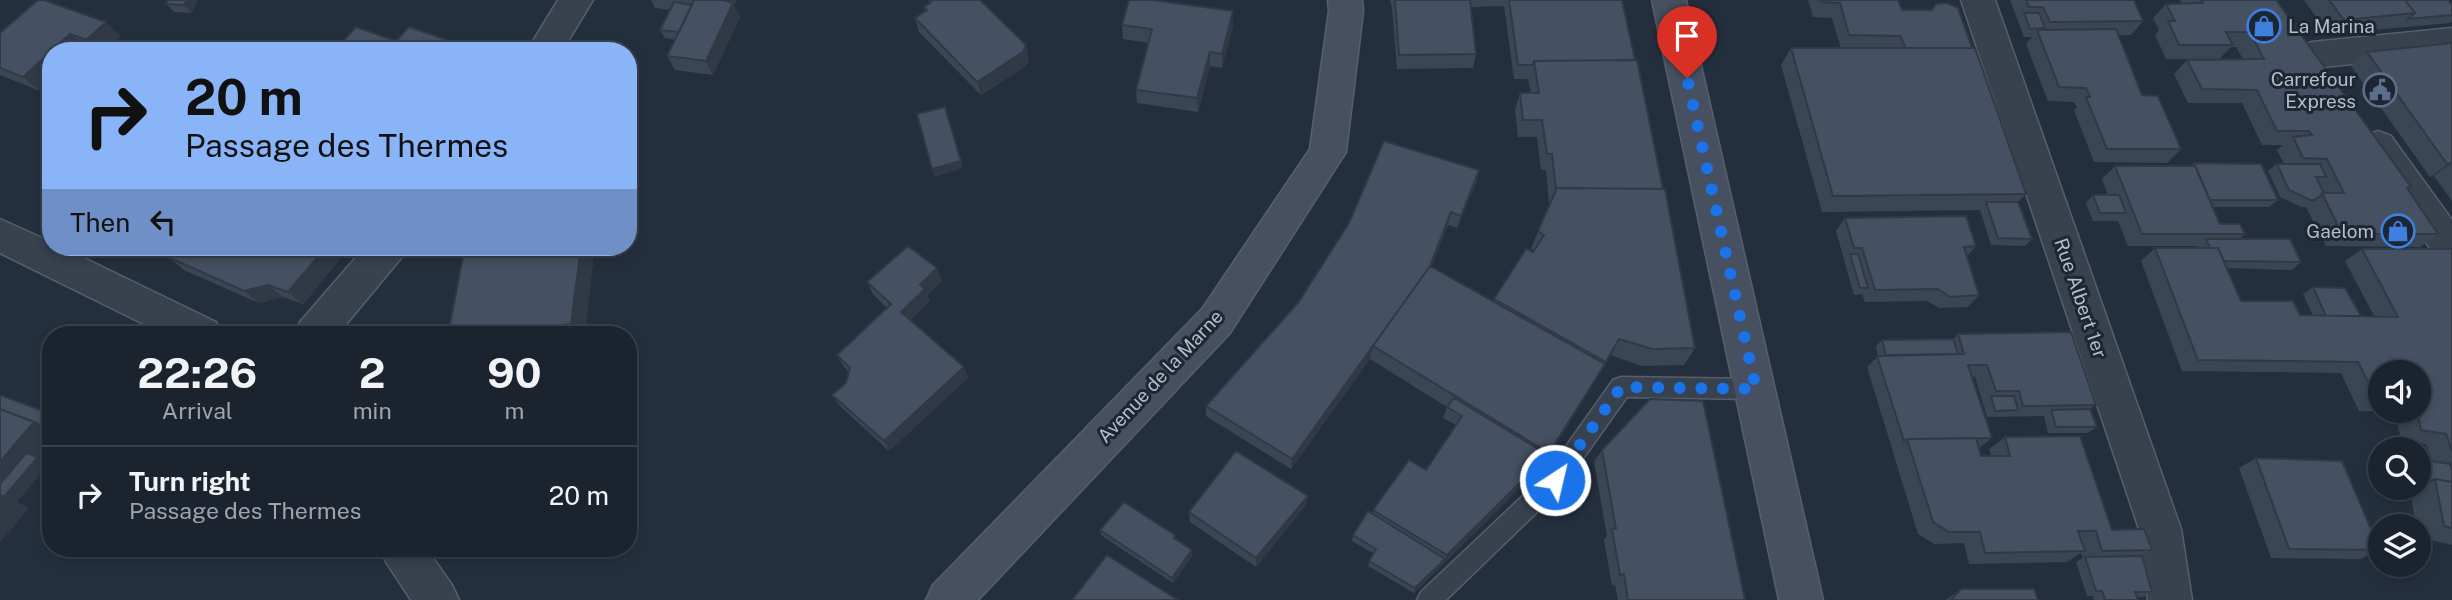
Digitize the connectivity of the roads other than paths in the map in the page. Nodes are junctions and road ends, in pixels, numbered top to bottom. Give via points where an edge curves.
1 (576, 0) edge
2 (1345, 0) edge
3 (1669, 0) edge
4 (1978, 0) edge
5 (2452, 41) edge
6 (550, 42) edge
7 (2335, 87) edge
8 (2359, 120) edge
9 (0, 235) edge
10 (2452, 250) edge
11 (42, 256) edge
12 (43, 256) edge
13 (380, 256) edge
14 (186, 326) edge
15 (321, 326) edge
16 (1756, 389) junction
17 (407, 557) edge
18 (437, 600) edge
19 (948, 600) edge
20 (1429, 600) edge
21 (1801, 600) edge
22 (2170, 600) edge

1 - 6 street
2 - 19 main road, Avenue de la Marne via 1328,152 1216,321
3 - 16 main road
4 - 22 street, Rue Albert 1er via 2160,529
5 - 7 street via 2304,44
8 - 10 street
9 - 11 street
12 - 14 street
13 - 15 street
16 - 20 lane via 1621,387 1555,480
16 - 21 main road
17 - 18 street

